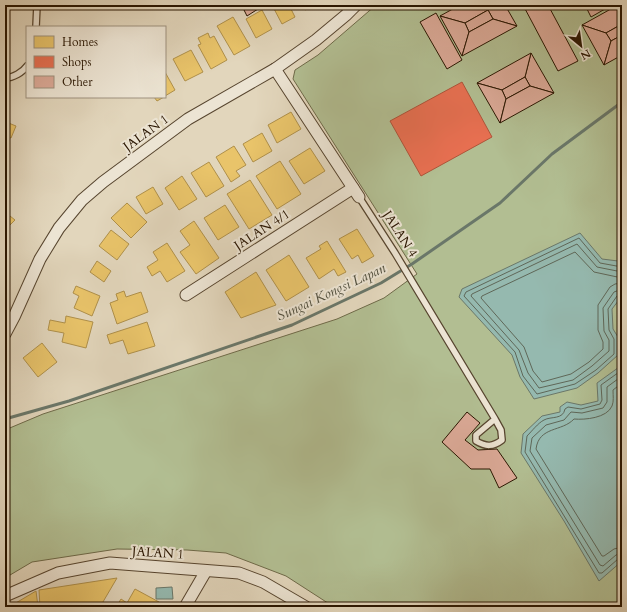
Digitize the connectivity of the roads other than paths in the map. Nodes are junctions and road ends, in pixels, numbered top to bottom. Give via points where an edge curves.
1 (37, 5) edge
2 (356, 5) edge
3 (36, 26) edge
4 (26, 67) edge
5 (275, 69) junction
6 (5, 78) edge
7 (356, 192) junction
8 (186, 295) dead end
9 (5, 334) edge
10 (495, 418) junction
11 (206, 571) junction
12 (5, 596) edge
13 (185, 607) edge
14 (306, 607) edge

1 - 3 lane
2 - 5 street, JALAN 1 via 316,40
4 - 6 lane
5 - 7 street, JALAN 4
5 - 9 street, JALAN 1 via 188,119 82,200 59,228 40,259
7 - 8 street, JALAN 4/1
7 - 10 lane, JALAN 4 via 396,253
10 - 10 lane, JALAN 4 via 501,430 502,440 495,445 484,446 476,441 476,435
11 - 12 street, JALAN 1 via 110,563 58,573
11 - 13 street
11 - 14 street, JALAN 1 via 239,573 263,582

